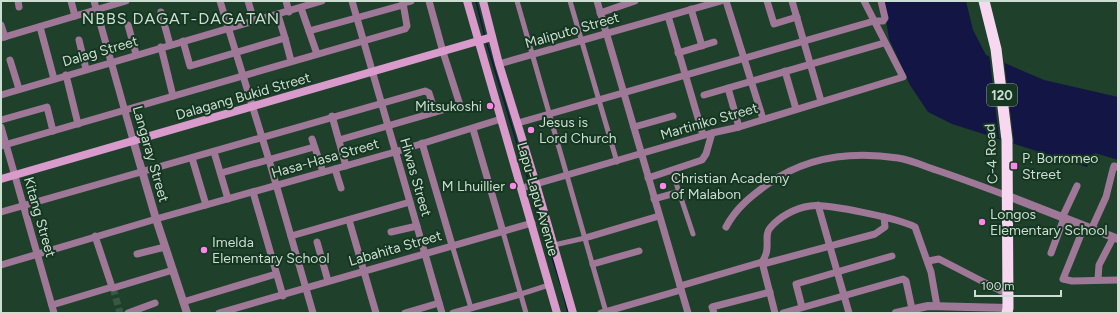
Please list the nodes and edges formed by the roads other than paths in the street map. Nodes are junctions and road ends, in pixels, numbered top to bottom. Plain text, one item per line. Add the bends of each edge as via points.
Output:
1 (71, 1) edge
2 (94, 1) edge
3 (126, 1) edge
4 (220, 1) edge
5 (248, 1) edge
6 (286, 1) edge
7 (322, 1) edge
8 (352, 1) edge
9 (429, 1) edge
10 (467, 1) edge
11 (483, 1) edge
12 (517, 1) edge
13 (570, 1) edge
14 (597, 1) edge
15 (635, 1) edge
16 (721, 1) edge
17 (726, 1) edge
18 (767, 1) edge
19 (792, 1) edge
20 (864, 1) edge
21 (881, 1) edge
22 (984, 1) edge
23 (406, 3) edge
24 (301, 8) junction
25 (96, 9) junction
26 (691, 9) junction
27 (161, 12) dead end
28 (289, 12) junction
29 (600, 13) junction
30 (278, 14) junction
31 (75, 16) junction
32 (668, 16) junction
33 (357, 17) junction
34 (797, 17) junction
35 (254, 21) junction
36 (874, 21) junction
37 (1, 25) edge
38 (128, 26) dead end
39 (40, 27) junction
40 (228, 28) junction
41 (310, 31) junction
42 (606, 33) junction
43 (492, 37) junction
44 (3, 38) edge
45 (285, 38) junction
46 (79, 40) dead end
47 (363, 40) junction
48 (581, 40) junction
49 (183, 41) junction
50 (478, 41) junction
51 (804, 41) junction
52 (714, 42) dead end
53 (884, 43) junction
54 (170, 45) junction
55 (702, 46) junction
56 (161, 47) junction
57 (442, 52) junction
58 (235, 53) junction
59 (678, 53) junction
60 (136, 54) junction
61 (317, 54) junction
62 (532, 54) junction
63 (744, 58) junction
64 (10, 60) dead end
65 (291, 61) junction
66 (110, 62) junction
67 (811, 63) junction
68 (499, 64) junction
69 (86, 69) junction
70 (785, 71) junction
71 (372, 72) junction
72 (66, 75) junction
73 (243, 75) junction
74 (684, 75) junction
75 (54, 78) junction
76 (750, 82) junction
77 (728, 88) junction
78 (19, 89) junction
79 (624, 92) junction
80 (1, 95) edge
81 (704, 95) dead end
82 (173, 96) junction
83 (599, 100) junction
84 (821, 101) junction
85 (381, 103) junction
86 (252, 107) junction
87 (124, 109) junction
88 (796, 109) junction
89 (435, 112) junction
90 (550, 114) junction
91 (332, 116) junction
92 (672, 116) dead end
93 (501, 119) junction
94 (763, 119) junction
95 (1, 120) edge
96 (518, 122) junction
97 (78, 124) junction
98 (739, 126) junction
99 (1, 127) edge
100 (388, 127) junction
101 (634, 127) junction
102 (473, 129) junction
103 (53, 131) junction
104 (712, 133) junction
105 (703, 135) junction
106 (262, 137) junction
107 (133, 140) junction
108 (339, 140) junction
109 (422, 143) junction
110 (3, 145) edge
111 (214, 152) junction
112 (395, 152) junction
113 (641, 154) junction
114 (192, 158) junction
115 (269, 160) junction
116 (617, 162) junction
117 (346, 166) junction
118 (1118, 167) edge
119 (335, 169) junction
120 (672, 170) junction
121 (142, 171) junction
122 (323, 172) junction
123 (221, 173) junction
124 (15, 176) junction
125 (567, 176) junction
126 (648, 178) junction
127 (1, 180) edge
128 (276, 185) junction
129 (529, 186) junction
130 (1077, 186) dead end
131 (341, 188) dead end
132 (253, 192) junction
133 (679, 192) junction
134 (1008, 196) junction
135 (228, 199) junction
136 (654, 199) junction
137 (410, 202) junction
138 (206, 205) junction
139 (818, 205) junction
140 (24, 206) junction
141 (1, 212) edge
142 (659, 216) junction
143 (884, 217) junction
144 (1063, 218) junction
145 (156, 219) junction
146 (349, 220) junction
147 (532, 223) junction
148 (417, 226) junction
149 (726, 227) dead end
150 (1088, 228) junction
151 (392, 232) dead end
152 (503, 232) junction
153 (693, 234) dead end
154 (95, 236) junction
155 (291, 236) junction
156 (585, 238) junction
157 (1116, 238) edge
158 (317, 242) dead end
159 (452, 245) junction
160 (554, 245) junction
161 (165, 246) junction
162 (830, 247) junction
163 (639, 251) dead end
164 (425, 253) junction
165 (1051, 253) dead end
166 (37, 254) junction
167 (137, 254) dead end
168 (892, 256) dead end
169 (928, 261) junction
170 (763, 263) junction
171 (592, 264) junction
172 (1, 265) edge
173 (173, 270) junction
174 (363, 270) junction
175 (838, 273) junction
176 (276, 274) junction
177 (1098, 279) junction
178 (1118, 280) edge
179 (328, 281) junction
180 (566, 286) junction
181 (112, 288) junction
182 (305, 288) junction
183 (550, 288) junction
184 (680, 288) junction
185 (770, 292) junction
186 (1008, 293) junction
187 (520, 294) junction
188 (844, 295) junction
189 (283, 296) junction
190 (183, 302) junction
191 (155, 303) dead end
192 (439, 303) junction
193 (52, 305) junction
194 (246, 305) junction
195 (937, 306) junction
196 (802, 307) junction
197 (471, 308) junction
198 (912, 309) junction
199 (946, 310) edge
200 (1009, 311) edge
201 (54, 313) edge
202 (128, 313) edge
203 (187, 313) edge
204 (219, 313) edge
205 (249, 313) edge
206 (313, 313) edge
207 (376, 313) edge
208 (405, 313) edge
209 (442, 313) edge
210 (453, 313) edge
211 (526, 313) edge
212 (557, 313) edge
213 (573, 313) edge
214 (605, 313) edge
215 (688, 313) edge
216 (714, 313) edge
217 (775, 313) edge
218 (783, 313) edge
219 (849, 313) edge
220 (896, 313) edge

1 - 31 street
2 - 25 street, Langaray Street
3 - 25 street
4 - 40 street
5 - 35 street
6 - 28 street
7 - 24 street, Dalag Street
8 - 33 street, Hiwas Street
9 - 57 street
10 - 50 main road, Lapu-Lapu Avenue
11 - 43 main road, Lapu-Lapu Avenue
12 - 62 street
13 - 48 street
14 - 29 street
15 - 29 street
16 - 26 street, Maliputo Street
17 - 63 street
18 - 34 street via 774,24
19 - 34 street
20 - 36 street
21 - 36 street via 884,19
22 - 134 highway, C-4 Road / 120 via 996,49 1007,140
23 - 33 street
23 - 47 street via 406,28
24 - 28 street, Dalag Street
24 - 41 street
25 - 31 street
25 - 66 street, Langaray Street
26 - 32 street, Maliputo Street
26 - 55 street
27 - 54 street
28 - 30 street, Dalag Street
29 - 42 street
30 - 35 street, Dalag Street
30 - 45 street
31 - 39 street
32 - 42 street, Maliputo Street
32 - 59 street
33 - 41 street
33 - 47 street, Hiwas Street
34 - 51 street
35 - 40 street, Dalag Street
36 - 51 street
36 - 53 street
37 - 44 street
38 - 60 street
39 - 44 street
39 - 75 street
40 - 49 street, Dalag Street
40 - 58 street
41 - 61 street
42 - 48 street, Maliputo Street
42 - 79 street
43 - 50 main road, Dalagang Bukid Street
43 - 68 main road, Lapu-Lapu Avenue
45 - 58 street
45 - 65 street
46 - 69 street
47 - 61 street
47 - 71 street, Hiwas Street
48 - 62 street, Maliputo Street
48 - 83 street
49 - 54 street, Dalag Street
49 - 58 street via 190,66
50 - 57 main road, Dalagang Bukid Street
50 - 93 main road, Lapu-Lapu Avenue
51 - 63 street
51 - 67 street
52 - 55 street
53 - 67 street
53 - 84 street, Martiniko Street via 903,77
54 - 56 street, Dalag Street
55 - 59 street
56 - 60 street, Dalag Street
56 - 82 street
57 - 71 main road, Dalagang Bukid Street
57 - 89 street via 460,104
58 - 73 street
59 - 74 street
60 - 66 street, Dalag Street
61 - 65 street
62 - 68 street, Maliputo Street
62 - 90 street
63 - 74 street
63 - 76 street
64 - 78 street
65 - 73 street
66 - 69 street, Dalag Street
66 - 87 street, Langaray Street
67 - 70 street
67 - 84 street
68 - 96 main road, Lapu-Lapu Avenue
69 - 72 street, Dalag Street
70 - 76 street
70 - 88 street
71 - 85 street, Hiwas Street
71 - 86 main road, Dalagang Bukid Street
72 - 75 street, Dalag Street
72 - 97 street
73 - 82 street
73 - 86 street
74 - 79 street
74 - 105 street
75 - 78 street, Dalag Street
76 - 77 street
76 - 94 street
77 - 81 street
77 - 98 street
78 - 80 street, Dalag Street
79 - 83 street
79 - 101 street
82 - 87 street
83 - 90 street
83 - 116 street
84 - 88 street, Martiniko Street
85 - 89 street via 425,91 429,93
85 - 91 street
85 - 100 street, Hiwas Street
86 - 106 street
86 - 107 main road, Dalagang Bukid Street
87 - 97 street
87 - 107 street, Langaray Street
88 - 94 street, Martiniko Street
89 - 100 street
90 - 96 street
90 - 125 street
91 - 106 street
91 - 108 street
92 - 101 street
93 - 102 street, Hasa-Hasa Street
93 - 129 main road, Lapu-Lapu Avenue
94 - 98 street, Martiniko Street
95 - 103 street via 47,107
96 - 129 main road, Lapu-Lapu Avenue
97 - 103 street
98 - 104 street, Martiniko Street
99 - 110 street, Kitang Street
100 - 108 street
100 - 112 street, Hiwas Street
101 - 113 street
102 - 109 street, Hasa-Hasa Street
102 - 152 street
103 - 110 street
104 - 105 street, Martiniko Street
104 - 120 street via 702,160
105 - 113 street, Martiniko Street
106 - 111 street
106 - 115 street
107 - 121 street, Langaray Street
107 - 124 main road, Dalagang Bukid Street
108 - 117 street
109 - 112 street, Hasa-Hasa Street
109 - 159 street
110 - 124 street, Kitang Street
111 - 114 street
111 - 123 street
112 - 117 street, Hasa-Hasa Street
112 - 137 street, Hiwas Street
113 - 116 street, Martiniko Street
113 - 126 street
114 - 121 street
114 - 138 street
115 - 122 street via 313,143
115 - 123 street
115 - 128 street
116 - 125 street, Martiniko Street
117 - 119 street, Hasa-Hasa Street
118 - 150 street via 1114,166 1106,197
119 - 122 street, Hasa-Hasa Street
119 - 131 street
120 - 126 street
120 - 133 street
121 - 140 street
121 - 145 street, Langaray Street
122 - 128 street, Hasa-Hasa Street
123 - 135 street
124 - 127 main road, Dalagang Bukid Street
124 - 140 street, Kitang Street
125 - 129 street, Martiniko Street
125 - 156 street
126 - 136 street
128 - 132 street, Hasa-Hasa Street
128 - 155 street
129 - 147 main road, Lapu-Lapu Avenue
129 - 160 main road, Lapu-Lapu Avenue
130 - 144 street
132 - 135 street, Hasa-Hasa Street
132 - 176 street
133 - 136 street
133 - 153 street
134 - 144 street
134 - 149 street via 900,158 823,158 796,166 775,179 750,197 733,214
134 - 186 highway, C-4 Road / 120
135 - 138 street, Hasa-Hasa Street
136 - 142 street
137 - 146 street
137 - 148 street, Hiwas Street
138 - 145 street, Hasa-Hasa Street
139 - 143 street
139 - 162 street
139 - 170 street via 802,207 786,214 770,228 767,232 767,255
140 - 141 street
140 - 166 street, Kitang Street
142 - 156 street
142 - 184 street
143 - 162 street via 885,227 875,234
143 - 169 street via 915,227
144 - 150 street
144 - 165 street
145 - 154 street, Hasa-Hasa Street
145 - 161 street, Langaray Street
146 - 155 street
146 - 174 street
147 - 152 street, Labahita Street
147 - 183 main road, Lapu-Lapu Avenue
148 - 151 street
148 - 164 street, Hiwas Street
150 - 157 street
150 - 177 street via 1063,280
152 - 159 street, Labahita Street
152 - 187 street
154 - 166 street, Hasa-Hasa Street
154 - 181 street
155 - 182 street
156 - 160 street
156 - 171 street
157 - 177 street via 1099,265
158 - 179 street
159 - 164 street, Labahita Street
159 - 197 street
160 - 180 main road, Lapu-Lapu Avenue
161 - 167 street
161 - 173 street, Langaray Street
162 - 170 street
162 - 175 street
163 - 171 street
164 - 174 street, Labahita Street
164 - 192 street, Hiwas Street
166 - 172 street, Hasa-Hasa Street
166 - 193 street, Kitang Street
168 - 175 street
169 - 186 street via 939,259
169 - 195 street
170 - 184 street
170 - 185 street
171 - 214 street
173 - 181 street
173 - 190 street, Langaray Street
174 - 179 street, Labahita Street
174 - 207 street
175 - 188 street
175 - 196 street via 796,284
176 - 189 street
176 - 190 street
177 - 178 street
179 - 182 street, Labahita Street
180 - 183 main road
180 - 213 main road, Lapu-Lapu Avenue
181 - 193 street
182 - 189 street, Labahita Street
182 - 206 street
183 - 187 street
183 - 212 main road, Lapu-Lapu Avenue
184 - 214 street
184 - 215 street
185 - 216 street via 712,307
185 - 217 street
186 - 200 highway, C-4 Road / 120
187 - 197 street
187 - 211 street
188 - 196 street
188 - 198 street via 903,279 906,281
188 - 219 street
189 - 194 street, Labahita Street
190 - 203 street, Langaray Street
191 - 202 street
192 - 208 street
192 - 209 street, Hiwas Street
193 - 201 street, Kitang Street
194 - 204 street, Labahita Street
194 - 205 street
195 - 198 street
195 - 199 street
196 - 218 street
197 - 210 street
198 - 220 street
199 - 200 street

